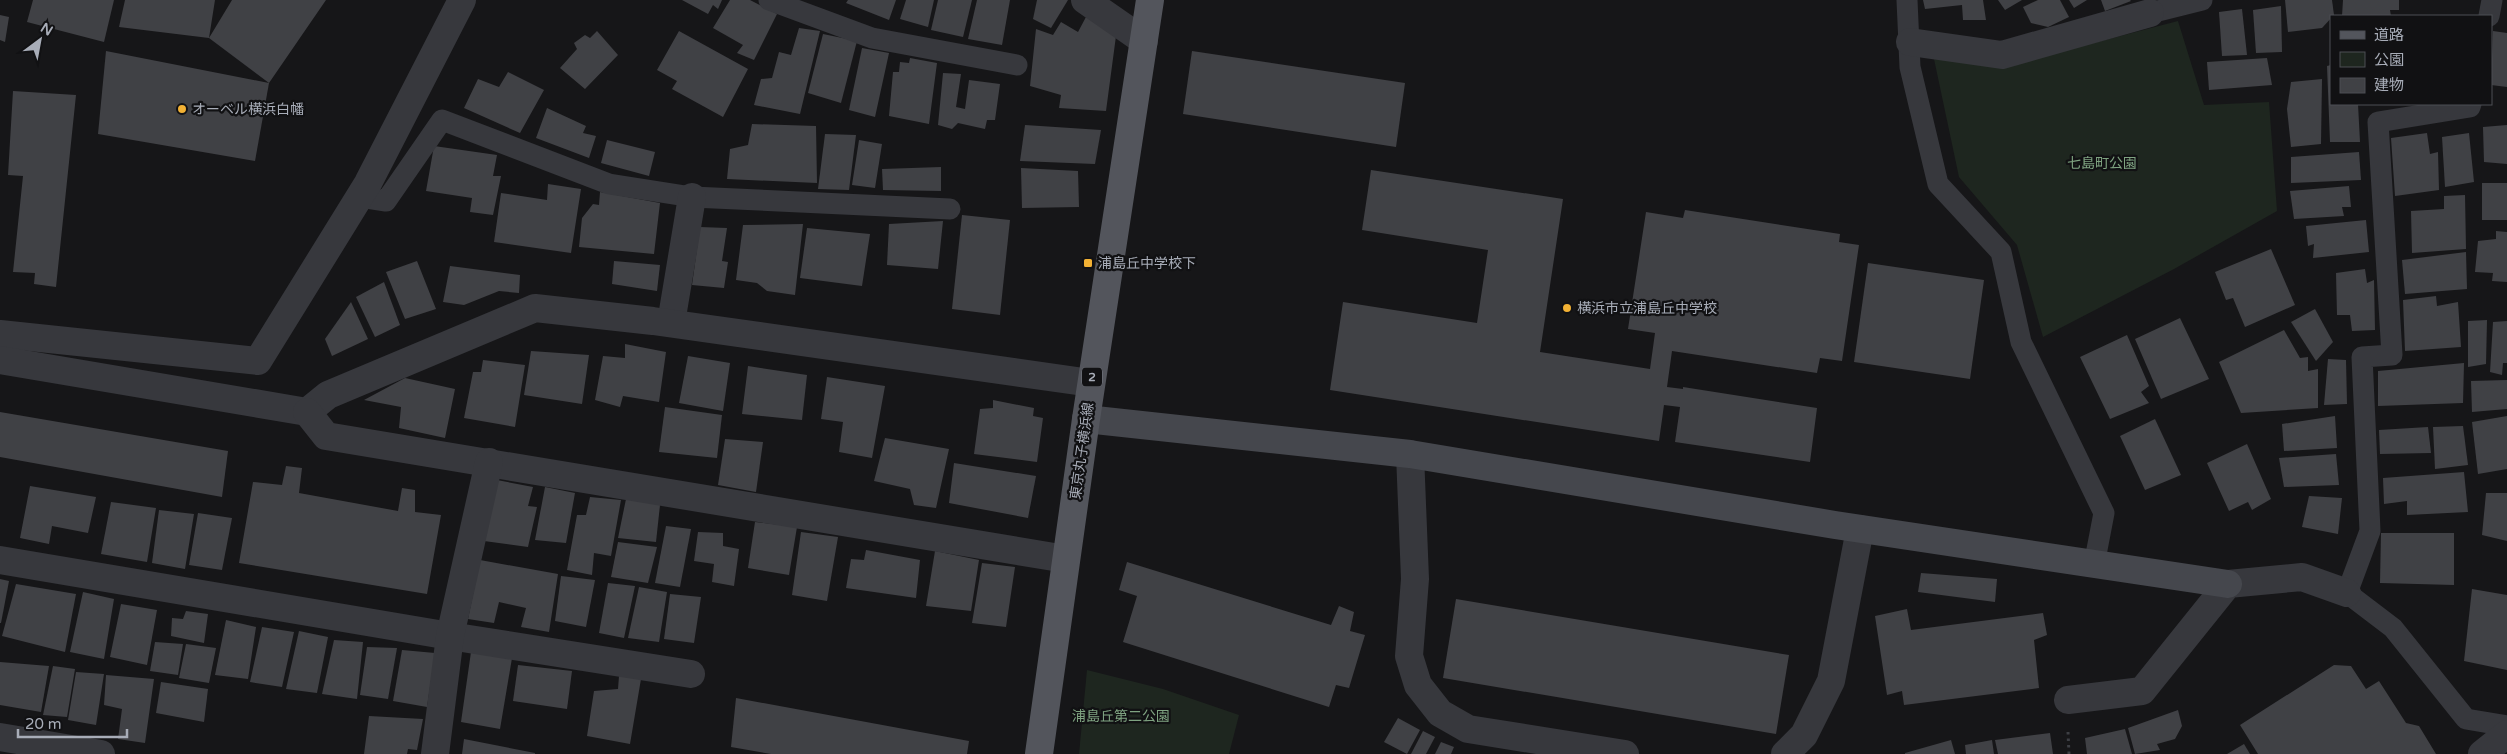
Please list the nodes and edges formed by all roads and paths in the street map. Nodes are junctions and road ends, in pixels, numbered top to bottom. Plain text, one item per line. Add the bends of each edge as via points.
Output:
1 (462, 0) edge
2 (770, 0) edge
3 (1085, 0) edge
4 (1150, 0) edge
5 (1907, 0) edge
6 (2202, 0) edge
7 (2492, 0) edge
8 (2500, 0) edge
9 (2507, 3) edge
10 (2150, 13) joint
11 (2489, 15) edge
12 (1144, 42) junction
13 (1910, 42) junction
14 (1018, 65) dead end
15 (2471, 105) edge
16 (360, 197) junction
17 (692, 197) junction
18 (950, 209) dead end
19 (671, 323) junction
20 (0, 334) edge
21 (0, 360) edge
22 (1091, 383) junction
23 (307, 412) junction
24 (1086, 419) junction
25 (1410, 454) junction
26 (489, 462) junction
27 (1860, 528) junction
28 (1066, 559) junction
29 (0, 560) edge
30 (2094, 565) junction
31 (2228, 584) junction
32 (2346, 592) junction
33 (450, 636) junction
34 (691, 674) dead end
35 (2068, 700) dead end
36 (2507, 726) edge
37 (2507, 734) edge
38 (0, 737) edge
39 (101, 754) edge
40 (435, 754) edge
41 (1039, 754) edge
42 (1624, 754) edge
43 (1785, 754) edge
44 (2482, 754) edge

1 - 16 street
2 - 14 lane via 872,38
3 - 12 street
4 - 12 main road, 東京丸子横浜線 / 2
5 - 13 lane
6 - 10 lane
7 - 11 lane
8 - 9 lane
10 - 13 street via 2002,55
12 - 22 main road, 東京丸子横浜線 / 2
13 - 30 lane via 1910,67 1938,184 2001,252 2021,342 2104,513
15 - 32 lane via 2378,122 2392,355 2362,357 2370,531
16 - 17 lane via 386,201 442,120 609,184
16 - 20 street via 258,361
17 - 18 lane
17 - 19 street
19 - 22 street
19 - 23 street via 535,308 328,395
21 - 23 street
22 - 24 main road, 東京丸子横浜線 / 2
23 - 26 street via 326,436
24 - 25 street
24 - 28 main road, 東京丸子横浜線 / 2
25 - 27 street
25 - 42 street via 1415,579 1409,656 1418,686 1440,713 1468,729
26 - 28 street
26 - 33 street
27 - 30 street
27 - 43 street via 1831,681 1804,735
28 - 41 main road, 東京丸子横浜線 / 2
29 - 33 street
30 - 31 street
31 - 32 street via 2302,577
31 - 35 street via 2142,691
32 - 36 lane via 2393,628 2466,719
33 - 34 street
33 - 40 street
37 - 44 street
38 - 39 street

